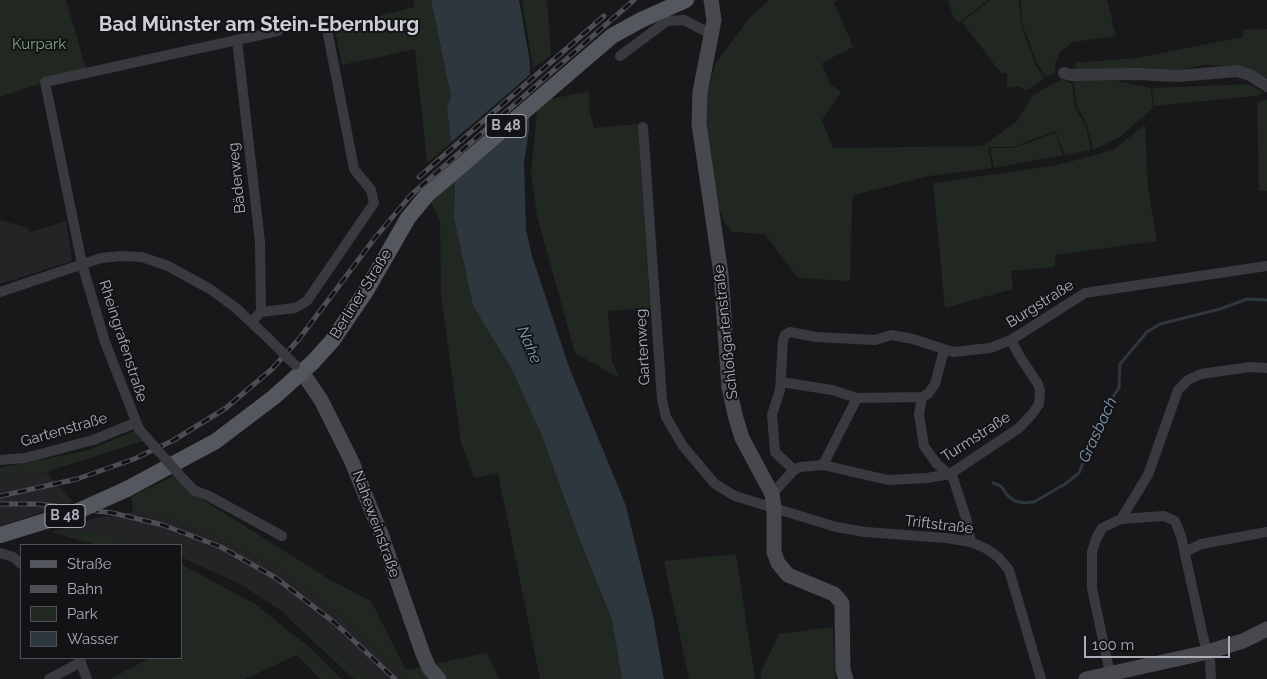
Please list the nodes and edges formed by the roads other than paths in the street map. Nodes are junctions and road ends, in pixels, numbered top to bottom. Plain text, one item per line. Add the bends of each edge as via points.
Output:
1 (686, 0) edge
2 (711, 0) edge
3 (321, 21) dead end
4 (278, 31) dead end
5 (711, 34) junction
6 (237, 40) junction
7 (620, 56) dead end
8 (1064, 73) dead end
9 (1267, 86) edge
10 (643, 127) dead end
11 (82, 264) junction
12 (1267, 266) edge
13 (0, 292) edge
14 (260, 312) junction
15 (252, 322) junction
16 (1012, 340) junction
17 (944, 350) junction
18 (1267, 368) edge
19 (298, 369) junction
20 (781, 382) junction
21 (922, 397) junction
22 (857, 398) junction
23 (137, 426) junction
24 (0, 460) edge
25 (822, 465) junction
26 (794, 470) junction
27 (950, 474) junction
28 (773, 501) junction
29 (1121, 519) junction
30 (1267, 532) edge
31 (0, 535) edge
32 (282, 536) dead end
33 (971, 542) junction
34 (1185, 552) junction
35 (0, 553) edge
36 (20, 563) edge
37 (1267, 629) edge
38 (1208, 652) junction
39 (80, 660) edge
40 (1110, 674) junction
41 (49, 679) edge
42 (87, 679) edge
43 (439, 679) edge
44 (846, 679) edge
45 (1041, 679) edge
46 (1086, 679) edge
47 (1211, 679) edge

1 - 19 main road, Berliner Straße / B 48 via 625,28 574,67 437,186 408,218 344,325
2 - 5 main road, Schloßgartenstraße via 714,9
3 - 14 street via 327,29 354,169 371,190 374,203 307,301 295,308
4 - 6 street
5 - 7 street via 684,20 667,21
5 - 28 main road, Schloßgartenstraße via 700,92 699,124 721,274 729,387 742,438
6 - 11 street, Rheingrafenstraße via 45,82
6 - 14 street, Bäderweg via 260,242
8 - 9 street via 1178,76 1237,71
10 - 28 street, Gartenweg via 660,384 666,417 683,446 715,484 735,496
11 - 13 street
11 - 15 street via 121,256 155,261 210,289
11 - 23 street, Rheingrafenstraße via 105,342
12 - 16 street, Burgstraße via 1085,293
14 - 15 street
15 - 19 street, bridge
16 - 17 street, Burgstraße via 964,352
16 - 27 street, Turmstraße via 1038,384 1039,404 1019,428
17 - 20 street, Burgstraße via 891,335 875,340 816,337 790,332 783,340
17 - 21 street via 935,384
18 - 29 street via 1250,367 1201,374 1178,390 1148,475
19 - 31 main road, B 48, bridge via 241,424 216,441 127,489 78,511
19 - 43 main road, Naheweinstraße via 321,400 352,462 423,654
20 - 22 street via 832,390
20 - 26 street via 772,411 774,449
21 - 22 street
21 - 27 street via 919,414 924,446 937,464
22 - 25 street
23 - 24 street, Gartenstraße via 26,458
23 - 32 street, Rheingrafenstraße, bridge via 194,491
25 - 26 street, Turmstraße
25 - 27 street, Turmstraße via 888,480
26 - 28 street
27 - 33 street
28 - 33 street, Triftstraße via 827,525 855,531
28 - 44 main road, Schloßgartenstraße via 774,552 781,568 793,577 834,594 842,603 843,670
29 - 34 street via 1164,516 1175,522
29 - 40 street via 1102,528 1092,552 1092,588
30 - 34 street via 1201,544
33 - 45 street, Triftstraße via 998,557 1009,570
34 - 38 street
35 - 36 street
37 - 38 main road
38 - 40 main road
38 - 47 street
39 - 41 street
39 - 42 street
40 - 46 main road

